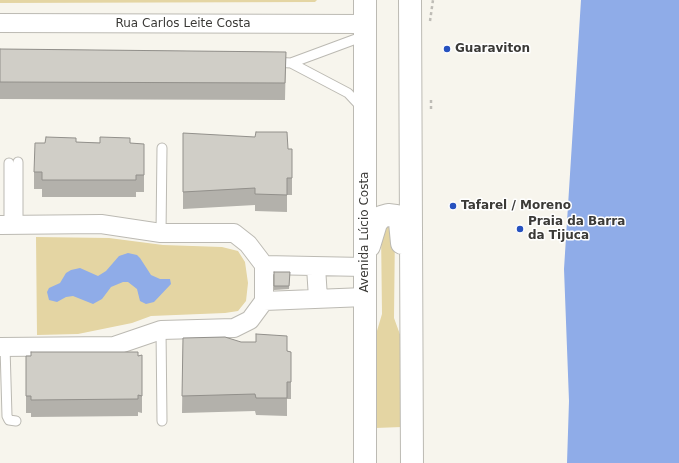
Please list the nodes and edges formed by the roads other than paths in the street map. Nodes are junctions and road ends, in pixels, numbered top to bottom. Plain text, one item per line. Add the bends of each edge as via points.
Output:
1 (365, 0) edge
2 (410, 0) edge
3 (0, 23) edge
4 (365, 30) junction
5 (261, 62) edge
6 (292, 63) junction
7 (365, 113) junction
8 (162, 148) dead end
9 (13, 163) dead end
10 (9, 225) edge
11 (161, 233) junction
12 (364, 263) junction
13 (264, 265) junction
14 (316, 266) junction
15 (318, 298) junction
16 (365, 298) junction
17 (264, 301) junction
18 (411, 314) junction
19 (161, 330) junction
20 (3, 347) edge
21 (16, 420) dead end
22 (162, 421) dead end
23 (365, 463) edge
24 (412, 463) edge

1 - 4 main road, Avenida Lúcio Costa
2 - 18 main road
3 - 4 street, Rua Carlos Leite Costa
4 - 6 lane
4 - 7 main road, Avenida Lúcio Costa
5 - 6 lane
6 - 7 lane via 348,93
7 - 12 main road, Avenida Lúcio Costa
8 - 11 lane
9 - 10 lane
10 - 11 street via 101,224
11 - 13 street via 234,233 248,244
12 - 14 street
12 - 16 main road, Avenida Lúcio Costa
12 - 18 main road via 376,223 381,217 396,216 400,222
13 - 14 street
13 - 17 street
14 - 15 street
15 - 16 street
15 - 17 street
16 - 23 main road, Avenida Lúcio Costa
17 - 19 street via 250,320 234,328
18 - 24 main road
19 - 20 street via 114,346
19 - 22 lane
20 - 21 lane via 7,416 9,420

